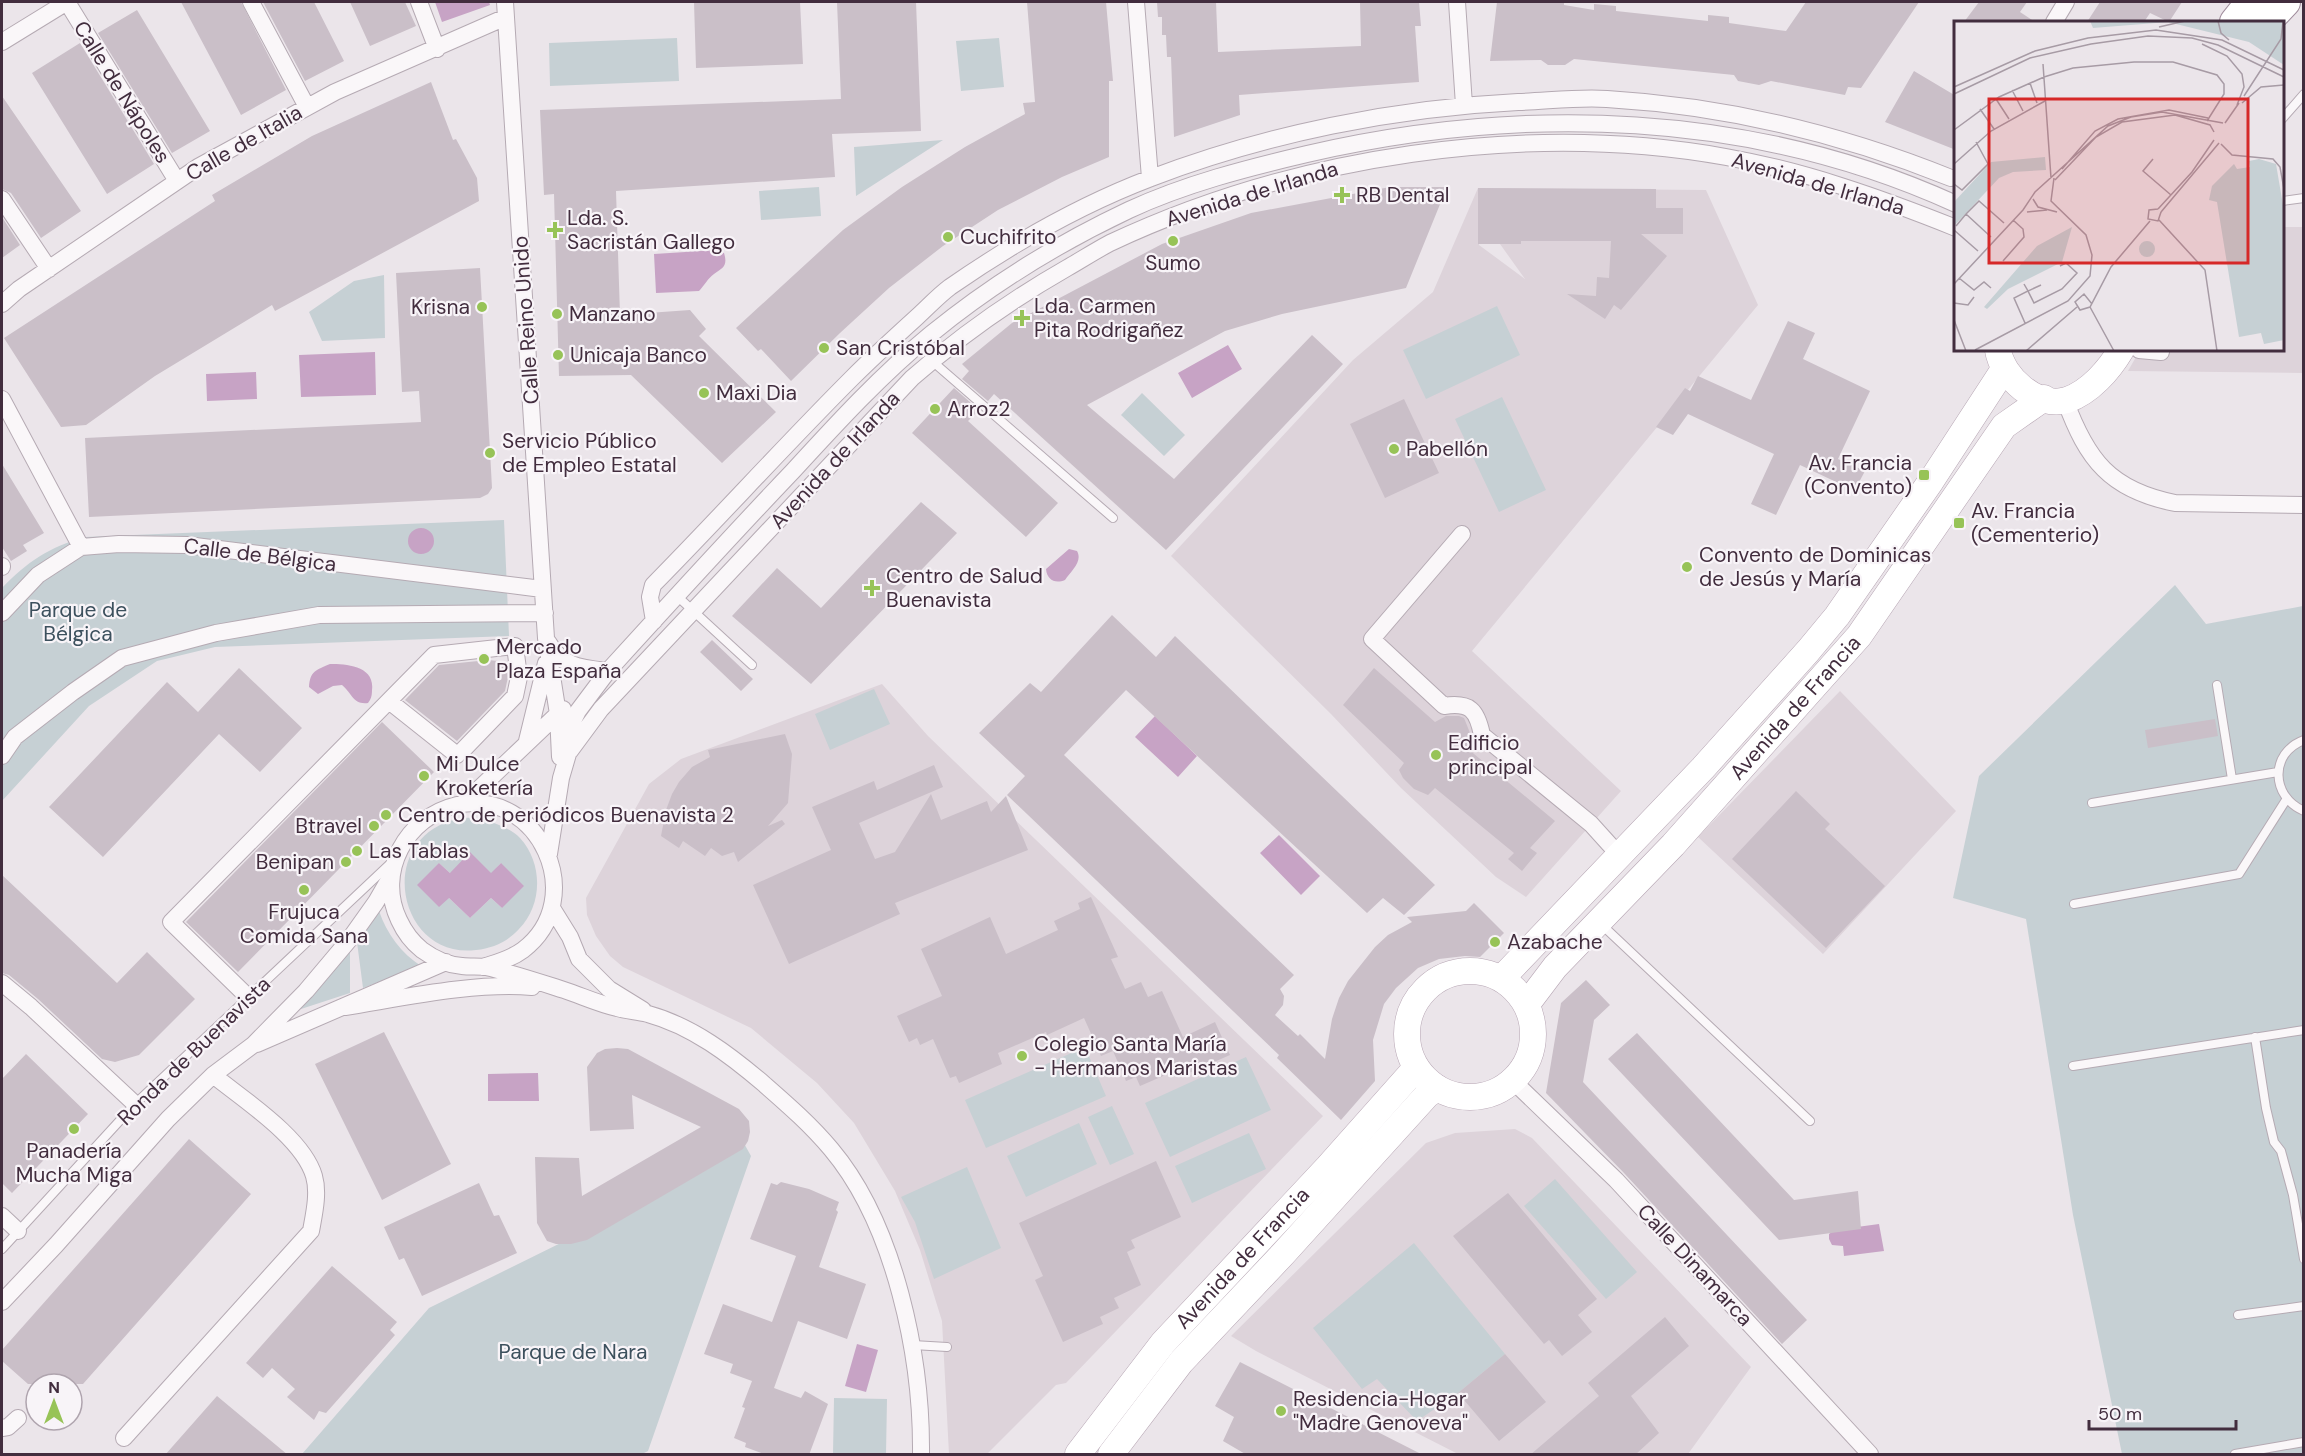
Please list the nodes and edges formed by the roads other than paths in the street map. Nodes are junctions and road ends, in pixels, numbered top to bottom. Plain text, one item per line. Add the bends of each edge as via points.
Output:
1 (67, 2) edge
2 (251, 2) edge
3 (419, 2) edge
4 (1136, 2) edge
5 (1457, 2) edge
6 (2066, 2) edge
7 (2237, 2) edge
8 (2251, 2) edge
9 (2266, 2) edge
10 (2285, 2) edge
11 (506, 9) edge
12 (2055, 21) edge
13 (2228, 21) edge
14 (2236, 21) edge
15 (2256, 21) edge
16 (2266, 21) edge
17 (2, 42) edge
18 (436, 49) junction
19 (2304, 94) edge
20 (1464, 105) junction
21 (307, 108) junction
22 (2284, 118) edge
23 (1869, 148) junction
24 (1953, 176) edge
25 (1150, 178) junction
26 (1899, 180) junction
27 (177, 181) junction
28 (2285, 198) edge
29 (2304, 198) edge
30 (2, 199) edge
31 (1948, 200) edge
32 (1954, 227) edge
33 (49, 269) junction
34 (2, 304) edge
35 (2120, 351) edge
36 (2142, 351) edge
37 (2161, 352) dead end
38 (2001, 359) edge
39 (932, 361) junction
40 (2, 399) edge
41 (2054, 399) junction
42 (807, 423) junction
43 (822, 439) junction
44 (2304, 504) edge
45 (1113, 519) dead end
46 (1462, 534) dead end
47 (81, 547) junction
48 (543, 589) junction
49 (677, 596) junction
50 (693, 612) junction
51 (2, 613) edge
52 (544, 614) junction
53 (654, 621) junction
54 (546, 638) junction
55 (548, 656) junction
56 (752, 665) dead end
57 (608, 671) junction
58 (2217, 685) dead end
59 (389, 701) junction
60 (558, 714) junction
61 (2304, 740) edge
62 (527, 741) junction
63 (568, 754) junction
64 (2, 756) edge
65 (2278, 772) junction
66 (561, 778) junction
67 (2232, 779) junction
68 (2286, 800) junction
69 (2092, 803) dead end
70 (462, 805) junction
71 (2304, 811) edge
72 (549, 854) junction
73 (1619, 855) junction
74 (393, 868) junction
75 (2074, 904) dead end
76 (552, 908) junction
77 (1598, 921) junction
78 (446, 962) junction
79 (483, 967) junction
80 (1502, 978) junction
81 (2, 983) edge
82 (563, 989) junction
83 (249, 998) junction
84 (1527, 1004) junction
85 (345, 1006) junction
86 (648, 1014) junction
87 (2304, 1030) edge
88 (2255, 1037) junction
89 (253, 1045) junction
90 (2073, 1066) dead end
91 (1416, 1068) junction
92 (213, 1075) junction
93 (1513, 1081) junction
94 (1437, 1088) junction
95 (135, 1104) junction
96 (1810, 1121) dead end
97 (2, 1216) edge
98 (18, 1231) junction
99 (2, 1249) edge
100 (2304, 1259) edge
101 (2, 1302) edge
102 (2304, 1306) edge
103 (2238, 1315) dead end
104 (913, 1345) junction
105 (947, 1347) dead end
106 (18, 1418) dead end
107 (2, 1428) edge
108 (124, 1438) dead end
109 (2304, 1442) edge
110 (2255, 1453) edge
111 (921, 1455) edge
112 (1078, 1455) edge
113 (1111, 1455) edge
114 (1870, 1455) edge
115 (2235, 1455) edge

1 - 17 street
1 - 27 street, Calle de Nápoles
2 - 21 street
3 - 18 street
4 - 25 street
5 - 20 street
6 - 12 street
7 - 13 highway
8 - 14 highway
9 - 15 highway
10 - 16 highway
11 - 18 street, Calle de Italia
11 - 48 street, Calle Reino Unido
18 - 21 street, Calle de Italia
19 - 22 lane
20 - 23 street, Avenida de Irlanda via 1603,98 1679,105 1783,124
20 - 25 street, Avenida de Irlanda via 1288,135
21 - 27 street, Calle de Italia
23 - 24 street, Avenida de Irlanda
23 - 26 street, Avenida de Irlanda
24 - 31 street, Avenida de Irlanda
25 - 42 street, Avenida de Irlanda via 1062,219 947,290
26 - 31 street, Avenida de Irlanda
26 - 43 street, Avenida de Irlanda via 1794,148 1677,128 1610,122 1467,126 1356,143 1266,163 1150,201 1058,246 931,334
27 - 33 street, Calle de Italia
28 - 29 lane
30 - 33 street
32 - 39 street, Avenida de Irlanda via 1867,193 1728,157 1590,143 1456,148 1350,164 1189,210 1108,244 1018,296
33 - 34 street, Calle de Italia
35 - 41 main road, Avenida de Francia via 2083,392
36 - 37 street
38 - 41 main road via 2021,387
38 - 73 main road, Avenida de Francia via 1931,481 1837,616 1724,745
39 - 45 lane
39 - 50 street, Avenida de Irlanda via 847,445
40 - 47 street
41 - 44 street via 2099,465 2131,490 2175,503
41 - 77 main road, Avenida de Francia via 2004,426 1859,636 1673,845
42 - 43 street, Avenida de Irlanda
42 - 53 street, Avenida de Irlanda via 653,585 650,597
43 - 49 street, Avenida de Irlanda
46 - 73 street via 1372,639 1444,706 1465,705 1473,710 1482,735 1591,824
47 - 48 street, Calle de Bélgica via 186,545
47 - 51 street, Calle de Bélgica via 38,575
48 - 52 street, Calle Reino Unido
49 - 50 lane
49 - 53 street, Avenida de Irlanda
50 - 56 lane
50 - 63 street, Avenida de Irlanda via 601,709
52 - 54 street, Calle Reino Unido
52 - 64 street via 319,615 206,635 122,658 15,737
53 - 57 street, Avenida de Irlanda
54 - 55 street, Calle Reino Unido
54 - 57 street via 564,662
55 - 60 street, Calle Reino Unido
55 - 62 street, Calle Reino Unido
57 - 60 street, Avenida de Irlanda
57 - 63 street, Avenida de Irlanda via 572,723
58 - 67 lane
59 - 59 street via 460,753 514,708 519,676 515,646 434,655
59 - 83 street via 171,922
60 - 62 street, Avenida de Irlanda
60 - 66 street, Calle Reino Unido
61 - 65 lane via 2287,750
62 - 70 street, Avenida de Irlanda
63 - 66 street, Avenida de Irlanda
65 - 67 lane
65 - 68 lane
66 - 72 street, Avenida de Irlanda
67 - 69 lane
68 - 71 lane
68 - 75 lane via 2239,874
70 - 72 street, Ronda de Buenavista via 480,804 504,810 529,825
70 - 74 street, Ronda de Buenavista via 433,813 415,827 404,840
72 - 76 street, Ronda de Buenavista via 554,870
73 - 80 main road, Avenida de Francia
74 - 78 street, Ronda de Buenavista via 394,910 404,930 422,949
74 - 83 lane, Ronda de Buenavista
74 - 89 street, Ronda de Buenavista via 376,902 349,940
76 - 79 street, Ronda de Buenavista via 544,926 524,949 509,959
76 - 86 street, Ronda de Buenavista via 579,959 609,989
77 - 84 main road, Avenida de Francia
77 - 96 lane
78 - 79 street, Ronda de Buenavista
78 - 85 street, Ronda de Buenavista
79 - 82 street, Ronda de Buenavista
80 - 84 main road
80 - 91 main road via 1482,970 1461,970 1441,976 1424,989 1412,1007 1406,1027 1408,1048
81 - 95 street
82 - 85 street, Ronda de Buenavista via 489,987
82 - 86 street, Ronda de Buenavista via 616,1008
83 - 95 lane, Ronda de Buenavista
84 - 93 main road via 1533,1020 1531,1053
85 - 89 street, Ronda de Buenavista
86 - 104 street, Ronda de Buenavista via 698,1035 744,1068 791,1106 832,1151 880,1233
87 - 88 lane
88 - 90 lane
88 - 100 lane via 2266,1108 2293,1195
89 - 92 street, Ronda de Buenavista
91 - 94 main road
91 - 112 main road, Avenida de Francia via 1165,1341
92 - 101 street, Ronda de Buenavista via 168,1119
92 - 108 street via 304,1154 315,1177 316,1206 311,1231
93 - 94 main road via 1484,1096 1452,1095
93 - 114 street, Calle Dinamarca via 1616,1180
94 - 113 main road, Avenida de Francia via 1181,1362
95 - 98 lane, Ronda de Buenavista
97 - 98 street
98 - 99 lane, Ronda de Buenavista
102 - 103 lane
104 - 105 lane
104 - 111 street, Ronda de Buenavista
106 - 107 street
109 - 110 lane
110 - 115 lane

